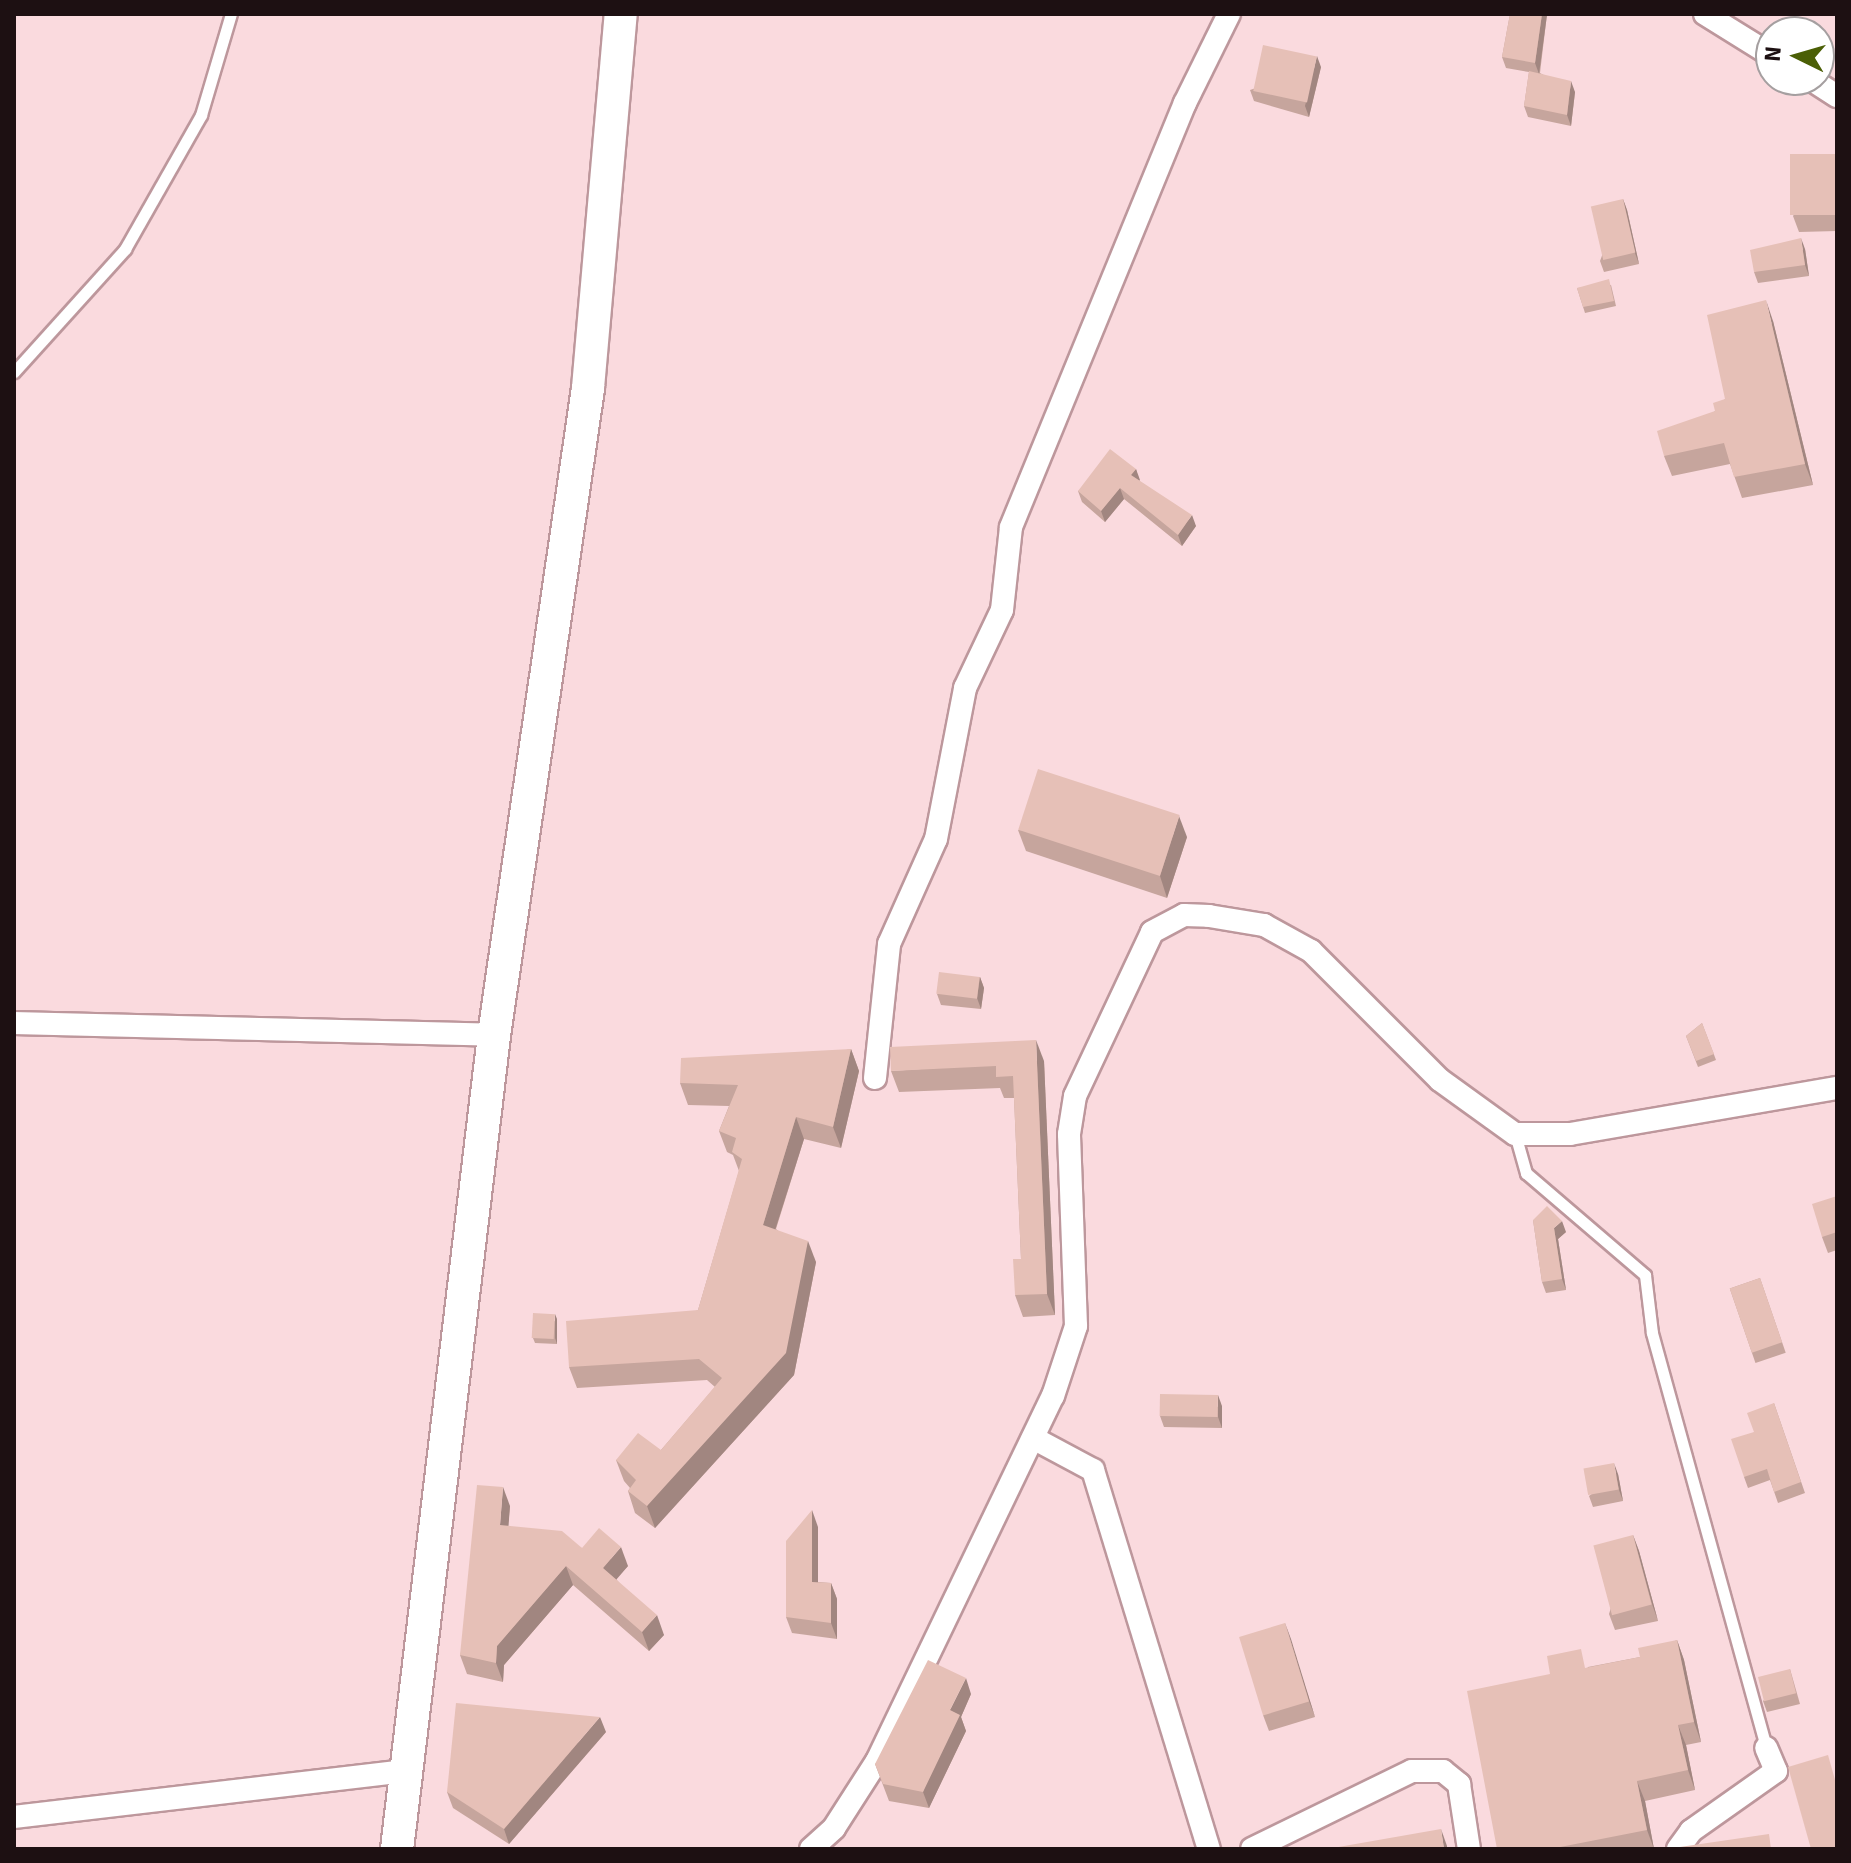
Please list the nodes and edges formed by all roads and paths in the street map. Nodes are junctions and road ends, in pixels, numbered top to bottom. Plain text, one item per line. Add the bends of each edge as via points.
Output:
1 (231, 14) edge
2 (621, 14) edge
3 (1229, 14) edge
4 (1705, 14) edge
5 (1755, 45) edge
6 (14, 372) edge
7 (14, 1023) edge
8 (494, 1035) junction
9 (875, 1078) dead end
10 (1837, 1088) edge
11 (1515, 1134) junction
12 (1033, 1438) junction
13 (1766, 1748) joint
14 (407, 1771) junction
15 (14, 1817) edge
16 (397, 1849) edge
17 (811, 1849) edge
18 (1209, 1849) edge
19 (1252, 1849) edge
20 (1469, 1849) edge
21 (1678, 1849) edge

1 - 6 lane via 201,115 125,249
2 - 8 main road via 588,388
3 - 9 street via 1185,103 1011,527 1002,610 965,688 936,839 889,944
4 - 5 street
7 - 8 street
8 - 14 main road
10 - 11 street via 1570,1134
11 - 12 street via 1440,1080 1299,944 1264,925 1209,916 1184,915 1152,932 1075,1096 1069,1134 1076,1326
11 - 13 lane via 1526,1173 1645,1275 1652,1333
12 - 17 street via 877,1761 834,1828
12 - 18 street via 1093,1470
13 - 21 street via 1776,1771 1691,1831
14 - 15 street
14 - 16 main road
19 - 20 street via 1412,1771 1443,1771 1459,1784

